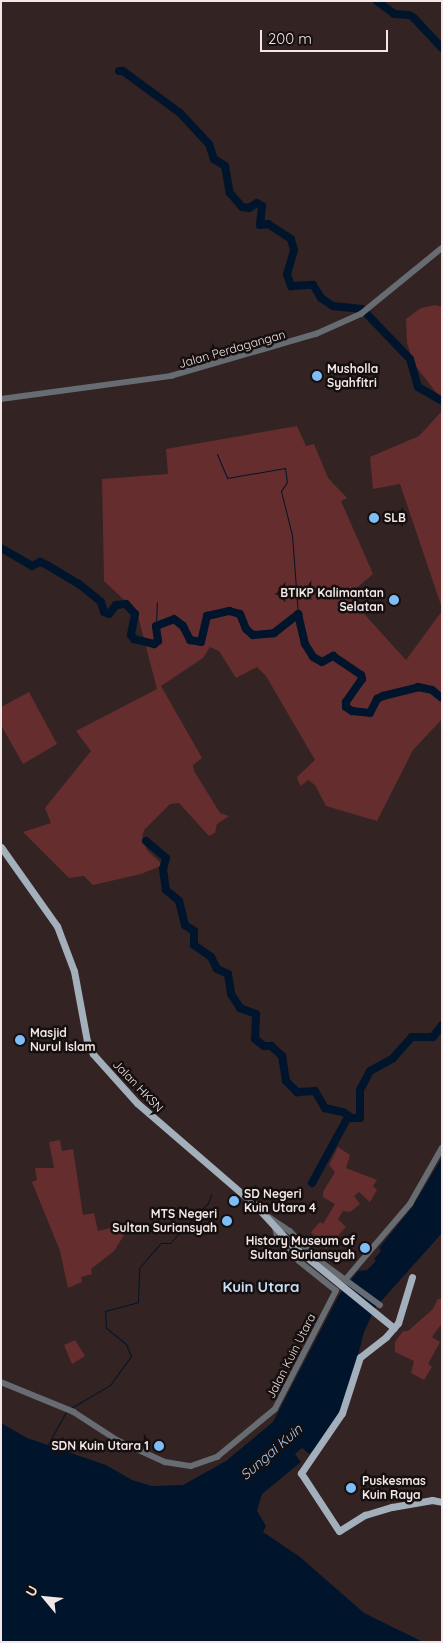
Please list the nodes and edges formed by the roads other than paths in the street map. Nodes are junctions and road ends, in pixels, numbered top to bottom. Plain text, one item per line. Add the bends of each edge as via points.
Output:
1 (442, 248) edge
2 (1, 398) edge
3 (1, 847) edge
4 (442, 1148) edge
5 (269, 1217) junction
6 (275, 1226) junction
7 (412, 1277) dead end
8 (347, 1280) junction
9 (379, 1306) dead end
10 (394, 1328) junction
11 (1, 1382) edge
12 (442, 1502) edge

1 - 2 street, Jalan Perdagangan via 361,314 297,340 171,376
3 - 5 main road, Jalan HKSN via 57,926 74,971 87,1041 93,1054 137,1103
4 - 8 street via 410,1204
5 - 6 main road
5 - 8 street, Jalan HKSN
6 - 10 main road, bridge via 293,1246
6 - 11 street, Jalan Kuin Utara via 278,1240 287,1252 336,1291 274,1409 233,1446 211,1460 188,1466 165,1462 117,1440 74,1412
7 - 10 main road via 402,1314
8 - 9 street, Jalan HKSN
10 - 12 main road via 360,1357 342,1412 324,1442 305,1464 301,1475 339,1531 365,1515 384,1509 432,1500

